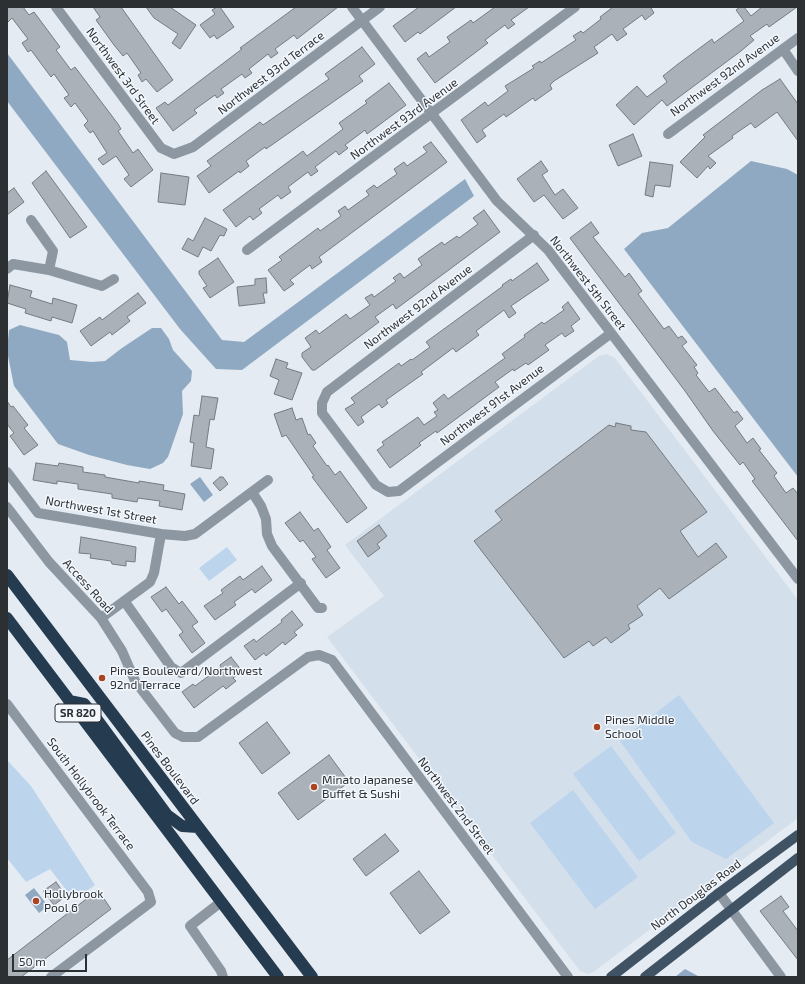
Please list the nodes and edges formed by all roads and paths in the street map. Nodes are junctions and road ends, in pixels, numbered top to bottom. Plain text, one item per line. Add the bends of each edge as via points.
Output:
1 (56, 7) edge
2 (352, 7) edge
3 (380, 7) edge
4 (575, 7) edge
5 (362, 21) junction
6 (798, 38) edge
7 (783, 49) junction
8 (798, 71) edge
9 (433, 114) junction
10 (668, 134) dead end
11 (174, 154) joint
12 (31, 220) dead end
13 (534, 235) junction
14 (247, 250) dead end
15 (7, 269) edge
16 (49, 270) junction
17 (114, 279) dead end
18 (610, 334) junction
19 (7, 472) edge
20 (268, 480) dead end
21 (252, 492) junction
22 (388, 492) joint
23 (7, 507) edge
24 (162, 534) junction
25 (7, 576) edge
26 (798, 579) edge
27 (301, 584) junction
28 (125, 602) junction
29 (322, 608) dead end
30 (7, 618) edge
31 (101, 618) junction
32 (319, 655) joint
33 (69, 701) junction
34 (7, 704) edge
35 (198, 827) junction
36 (798, 836) edge
37 (798, 858) edge
38 (719, 893) junction
39 (221, 902) junction
40 (730, 909) junction
41 (51, 977) edge
42 (223, 977) edge
43 (278, 977) edge
44 (312, 977) edge
45 (568, 977) edge
46 (611, 977) edge
47 (645, 977) edge
48 (781, 977) edge

1 - 11 street, Northwest 3rd Street via 161,148
2 - 5 street, Northwest 5th Street
3 - 5 street, Northwest 93rd Terrace
4 - 9 street, Northwest 93rd Avenue
5 - 9 street, Northwest 5th Street
5 - 11 street, Northwest 93rd Terrace via 193,147
6 - 7 street, Northwest 92nd Avenue
7 - 8 street
7 - 10 street, Northwest 92nd Avenue
9 - 13 street, Northwest 5th Street via 497,201
9 - 14 street, Northwest 93rd Avenue
12 - 16 street via 53,251
13 - 18 street, Northwest 5th Street
13 - 22 street, Northwest 92nd Avenue via 327,392 322,403 322,413 376,485
15 - 16 street via 13,264
16 - 17 street via 102,286
18 - 22 street, Northwest 91st Avenue via 399,491
18 - 26 street, Northwest 5th Street
19 - 24 street, Northwest 1st Street via 38,513
20 - 21 street
21 - 24 street via 195,534
21 - 27 street via 266,519 267,534 272,546
23 - 31 street, Access Road via 49,562
24 - 28 street via 150,582
25 - 35 highway, Pines Boulevard / SR 820
27 - 28 street via 181,673 171,667
27 - 29 street via 318,608
28 - 31 street
30 - 33 highway, SR 820
31 - 32 street, Access Road via 122,651 139,686 175,733 188,738 198,737 308,657
32 - 45 street, Northwest 2nd Street via 332,660
33 - 35 highway via 84,704 167,815 182,826
33 - 39 highway, SR 820
34 - 41 street, South Hollybrook Terrace via 148,892 151,902
35 - 44 highway, Pines Boulevard / SR 820
36 - 38 main road, North Douglas Road
37 - 40 main road
38 - 40 street
38 - 46 main road, North Douglas Road
39 - 42 street via 190,926
39 - 43 highway, SR 820
40 - 47 main road
40 - 48 street

